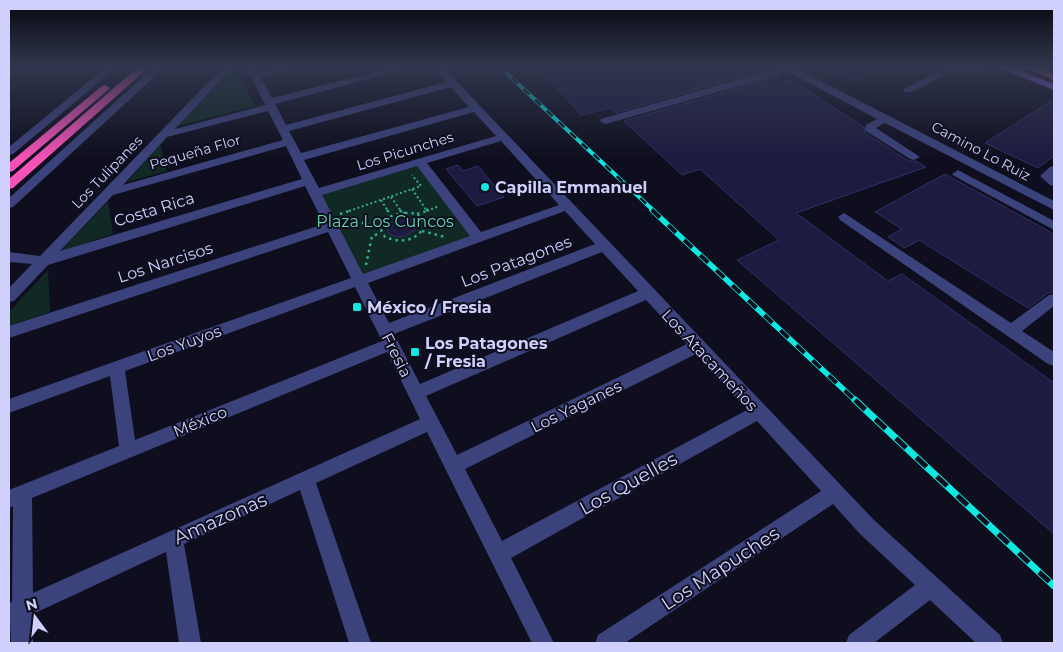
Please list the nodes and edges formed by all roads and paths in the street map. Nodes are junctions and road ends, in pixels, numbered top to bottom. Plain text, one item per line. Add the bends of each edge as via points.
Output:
1 (75, 97) edge
2 (93, 97) edge
3 (109, 97) edge
4 (126, 97) edge
5 (199, 97) edge
6 (266, 97) edge
7 (298, 97) edge
8 (407, 97) edge
9 (466, 97) edge
10 (686, 97) edge
11 (846, 97) edge
12 (270, 105) junction
13 (476, 108) junction
14 (886, 118) junction
15 (605, 121) dead end
16 (164, 135) junction
17 (286, 135) junction
18 (504, 137) junction
19 (9, 152) edge
20 (914, 157) dead end
21 (297, 158) junction
22 (420, 162) junction
23 (405, 167) junction
24 (9, 169) edge
25 (1054, 169) edge
26 (958, 174) dead end
27 (1054, 182) edge
28 (9, 185) edge
29 (312, 187) junction
30 (412, 189) junction
31 (109, 192) junction
32 (391, 196) junction
33 (381, 200) junction
34 (452, 202) junction
35 (9, 204) edge
36 (567, 206) junction
37 (1054, 206) edge
38 (427, 210) junction
39 (402, 213) junction
40 (416, 215) junction
41 (392, 216) junction
42 (844, 217) dead end
43 (336, 221) junction
44 (381, 226) junction
45 (1054, 226) edge
46 (422, 231) junction
47 (382, 233) junction
48 (449, 238) dead end
49 (478, 238) junction
50 (604, 246) junction
51 (9, 257) edge
52 (44, 261) junction
53 (362, 275) junction
54 (648, 293) junction
55 (9, 298) edge
56 (1054, 299) edge
57 (1011, 331) junction
58 (9, 332) edge
59 (388, 337) junction
60 (698, 346) junction
61 (1054, 360) edge
62 (117, 367) junction
63 (416, 392) junction
64 (9, 406) edge
65 (759, 412) junction
66 (431, 422) junction
67 (128, 451) junction
68 (453, 466) junction
69 (306, 480) junction
70 (834, 493) junction
71 (16, 496) edge
72 (174, 540) junction
73 (498, 554) junction
74 (930, 587) junction
75 (16, 611) edge
76 (22, 643) edge
77 (190, 643) edge
78 (360, 643) edge
79 (543, 643) edge
80 (606, 643) edge
81 (857, 643) edge
82 (992, 643) edge

1 - 19 street
2 - 24 highway
3 - 28 highway
4 - 35 street
5 - 16 street, Los Tulipanes
6 - 12 street, Fresia
7 - 12 street
8 - 17 street, Pequeña Flor
9 - 13 street, Los Atacameños
10 - 15 street
11 - 14 street, Camino Lo Ruiz
12 - 16 street
12 - 17 street, Fresia
13 - 18 street, Los Atacameños
13 - 21 street
14 - 20 street via 870,129
14 - 37 street, Camino Lo Ruiz
16 - 31 street, Los Tulipanes
17 - 21 street, Fresia
17 - 31 street, Pequeña Flor
18 - 22 street, Los Picunches
18 - 36 street, Los Atacameños
21 - 29 street, Fresia
22 - 23 street, Los Picunches
22 - 34 street
23 - 29 street, Los Picunches
23 - 30 path via 421,186
25 - 27 street via 1046,176
26 - 45 street
29 - 43 street, Fresia
29 - 52 street, Costa Rica
30 - 32 path
30 - 38 path
31 - 52 street, Los Tulipanes
32 - 33 path
32 - 39 path
33 - 41 path
33 - 43 path
34 - 38 path
34 - 49 street
36 - 49 street, Los Yuyos
36 - 50 street, Los Atacameños
38 - 40 path
39 - 40 path
39 - 41 path
40 - 46 path via 424,222
41 - 44 path
42 - 57 street
43 - 44 path via 351,218
43 - 53 street, Fresia
43 - 58 street, Los Narcisos
44 - 47 path
46 - 47 path via 412,238 398,241
46 - 48 path
47 - 53 path via 372,236
49 - 53 street, Los Yuyos
50 - 54 street, Los Atacameños
50 - 59 street, Los Patagones
51 - 52 street, Costa Rica
52 - 55 street, Los Tulipanes
53 - 59 street, Fresia
53 - 62 street, Los Yuyos
54 - 60 street, Los Atacameños
54 - 63 street
56 - 57 street
57 - 61 street
59 - 63 street, Fresia
59 - 67 street, México
60 - 65 street, Los Atacameños
60 - 68 street, Los Yaganes
62 - 64 street, Los Yuyos
62 - 67 street
63 - 66 street, Fresia
65 - 70 street, Los Atacameños
65 - 73 street, Los Quelles
66 - 68 street, Fresia
66 - 69 street, Amazonas
67 - 71 street, México
68 - 73 street, Fresia
69 - 72 street, Amazonas
69 - 78 street
70 - 74 street, Los Atacameños
70 - 80 street, Los Mapuches
71 - 75 street
72 - 75 street, Amazonas
72 - 77 street
73 - 79 street, Fresia
74 - 81 street
74 - 82 street, Los Atacameños
75 - 76 street

